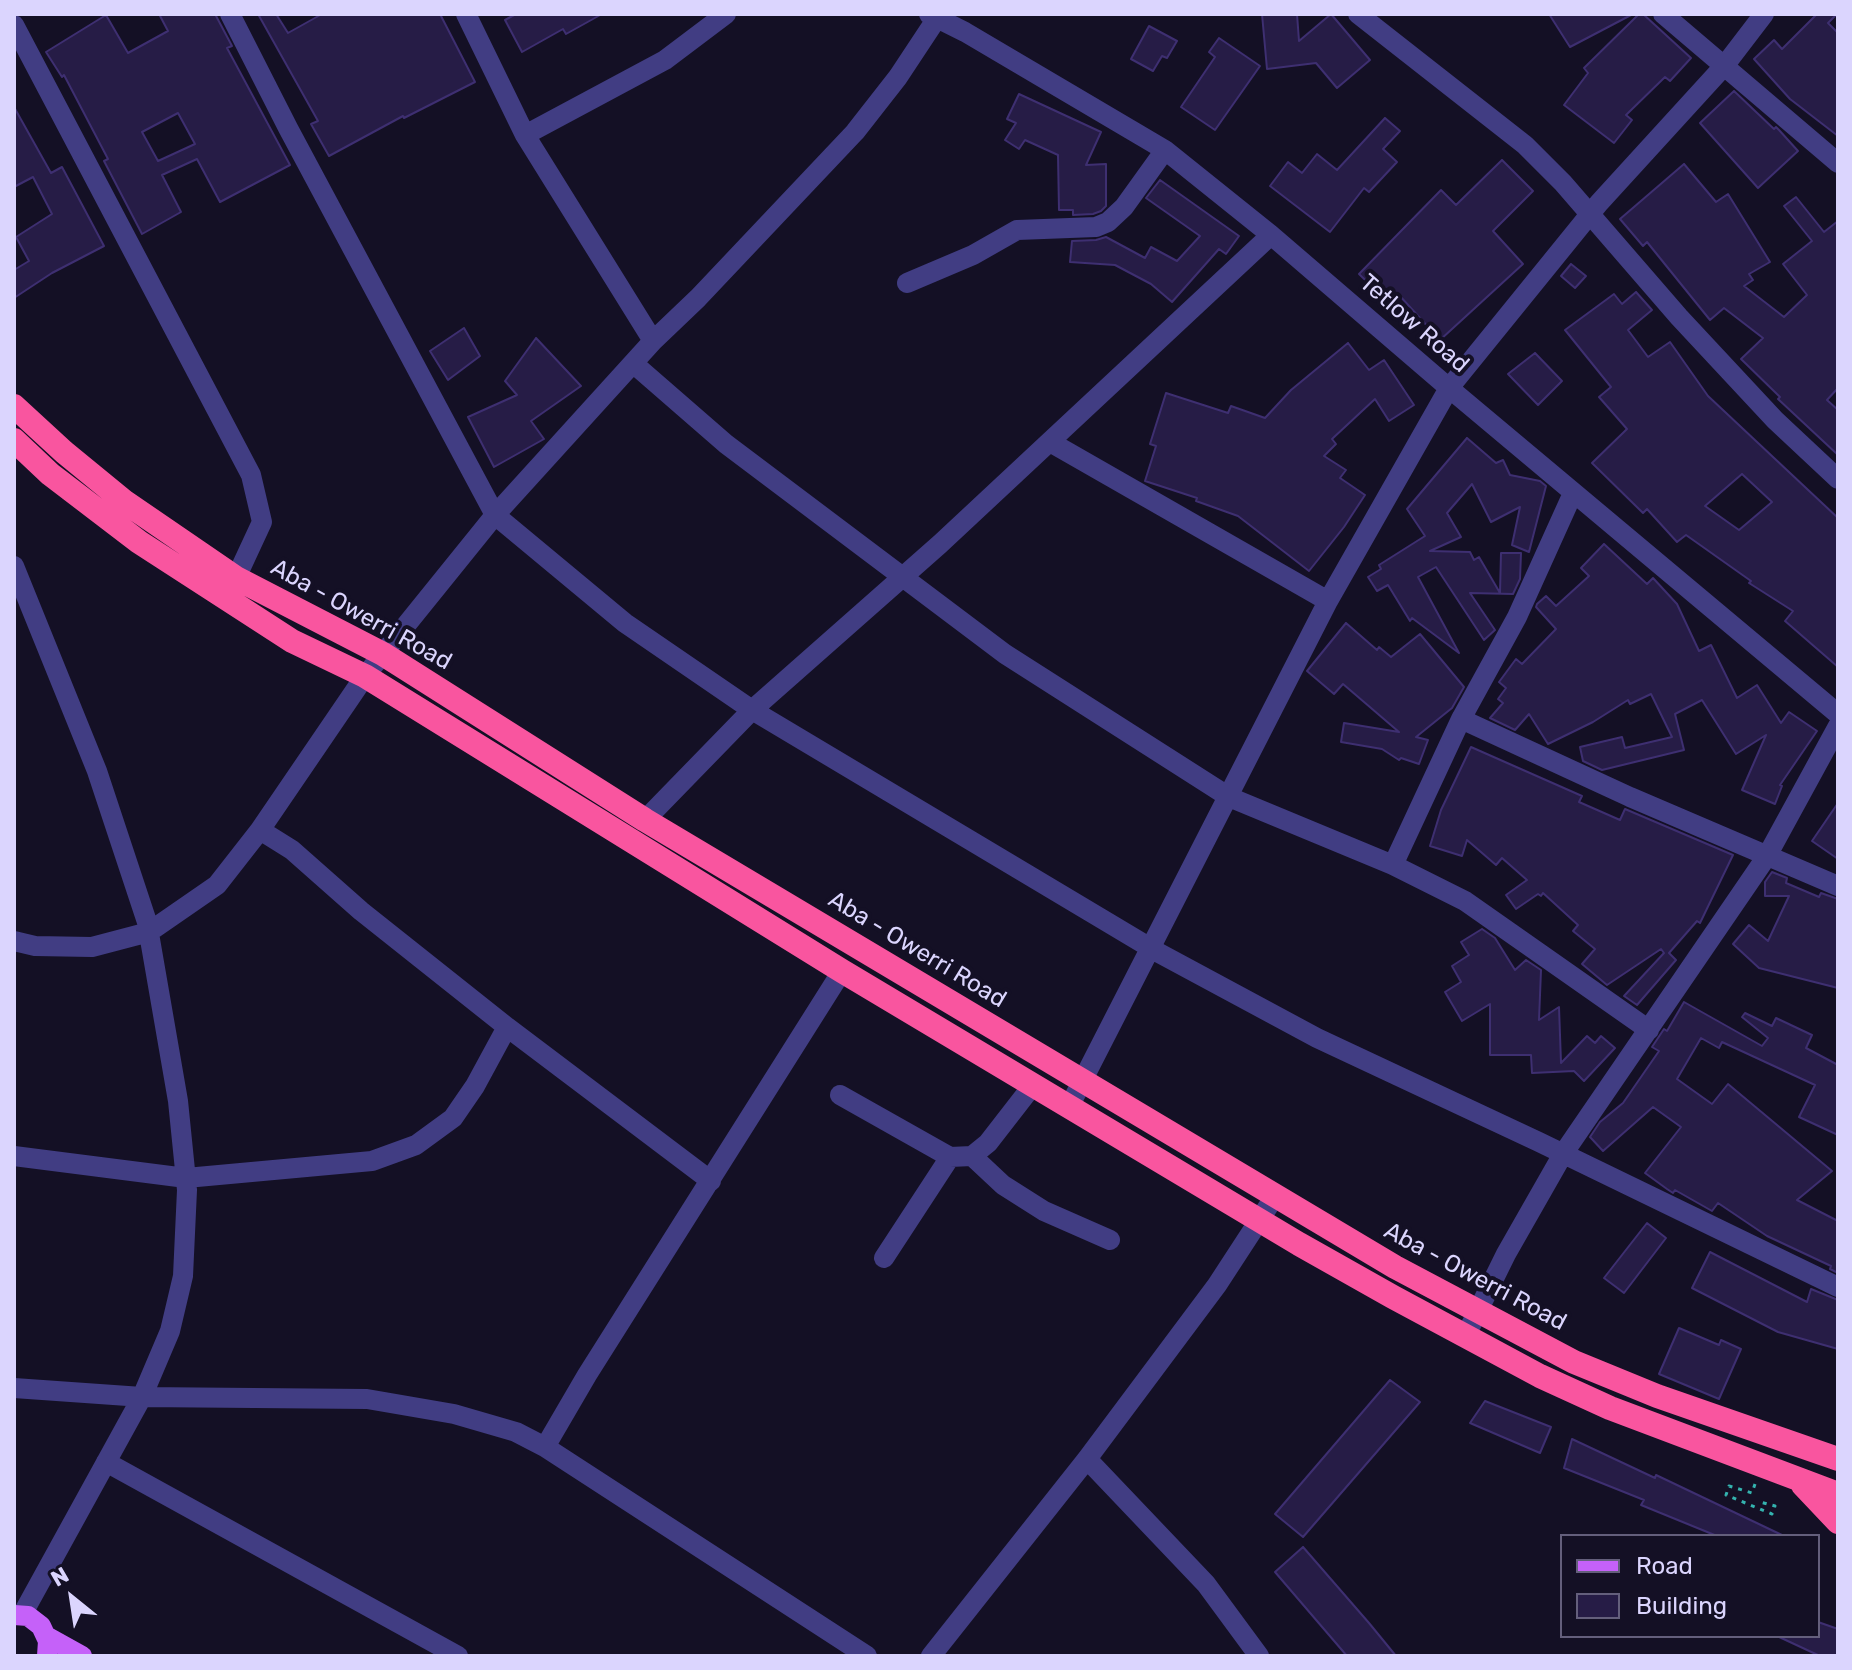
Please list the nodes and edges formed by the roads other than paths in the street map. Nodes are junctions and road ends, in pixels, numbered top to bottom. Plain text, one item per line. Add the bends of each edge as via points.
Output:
1 (230, 14) edge
2 (466, 14) edge
3 (726, 14) edge
4 (1358, 14) edge
5 (1663, 14) edge
6 (1764, 14) edge
7 (933, 16) edge
8 (970, 23) edge
9 (14, 25) edge
10 (1725, 65) junction
11 (525, 135) junction
12 (1165, 150) junction
13 (1838, 163) edge
14 (1589, 215) junction
15 (1271, 235) junction
16 (907, 283) dead end
17 (653, 341) junction
18 (634, 364) junction
19 (1449, 388) junction
20 (14, 406) edge
21 (42, 432) junction
22 (1050, 442) junction
23 (17, 449) edge
24 (1838, 479) edge
25 (1573, 493) junction
26 (495, 515) junction
27 (14, 566) edge
28 (236, 578) junction
29 (900, 578) junction
30 (1328, 601) junction
31 (383, 654) junction
32 (365, 676) junction
33 (752, 710) junction
34 (1838, 714) edge
35 (1461, 719) junction
36 (1838, 726) edge
37 (1229, 797) junction
38 (645, 820) junction
39 (260, 830) junction
40 (1767, 856) junction
41 (1393, 865) junction
42 (1838, 886) edge
43 (149, 932) junction
44 (14, 941) edge
45 (1149, 947) junction
46 (842, 971) junction
47 (507, 1027) junction
48 (1649, 1030) junction
49 (1083, 1083) junction
50 (1033, 1085) junction
51 (840, 1095) dead end
52 (1069, 1107) junction
53 (1563, 1154) junction
54 (14, 1156) edge
55 (972, 1156) junction
56 (950, 1157) junction
57 (186, 1178) junction
58 (711, 1181) junction
59 (1275, 1196) junction
60 (1259, 1220) junction
61 (1110, 1240) dead end
62 (884, 1258) dead end
63 (1838, 1287) edge
64 (1478, 1311) junction
65 (1466, 1336) junction
66 (14, 1388) edge
67 (142, 1397) junction
68 (1838, 1437) edge
69 (545, 1447) junction
70 (1800, 1447) junction
71 (1087, 1459) junction
72 (1838, 1459) edge
73 (106, 1462) junction
74 (1799, 1481) junction
75 (1838, 1494) edge
76 (1838, 1522) edge
77 (16, 1614) edge
78 (47, 1646) edge
79 (82, 1656) edge
80 (458, 1656) edge
81 (867, 1656) edge
82 (931, 1656) edge
83 (1259, 1656) edge

1 - 26 street
2 - 11 street
3 - 11 street via 665,60
4 - 14 street via 1525,145
5 - 10 street
6 - 10 street
7 - 8 street, Tetlow Road
7 - 17 street via 898,77 855,132
8 - 12 street, Tetlow Road
9 - 28 street via 251,475 262,522
10 - 13 street
10 - 14 street
11 - 17 street
12 - 15 street, Tetlow Road
12 - 16 street via 1108,222 1017,230
14 - 19 street
14 - 24 street via 1775,420
15 - 19 street, Tetlow Road
15 - 22 street
17 - 18 street
18 - 26 street
18 - 29 street via 726,444
19 - 25 street, Tetlow Road
19 - 30 street
20 - 21 highway, Aba - Owerri Road
21 - 23 street
21 - 28 highway, Aba - Owerri Road via 125,502
22 - 29 street
22 - 30 street
23 - 32 highway via 196,580 292,641
25 - 34 street, Tetlow Road
25 - 35 street via 1517,617
26 - 31 street
26 - 33 street via 625,623
27 - 43 street via 97,771
28 - 31 highway, Aba - Owerri Road
29 - 33 street
29 - 37 street via 1005,654
30 - 37 street
31 - 32 street
31 - 38 highway, Aba - Owerri Road
32 - 39 street
32 - 46 highway
33 - 38 street
33 - 45 street
35 - 40 street
35 - 41 street
36 - 40 street
37 - 41 street
37 - 45 street
38 - 49 highway, Aba - Owerri Road
39 - 43 street via 217,885
39 - 47 street via 292,850
40 - 42 street
40 - 48 street
41 - 48 street via 1465,901
43 - 44 street via 92,947
43 - 57 street
45 - 49 street
45 - 53 street via 1317,1038
46 - 50 highway
46 - 58 street
47 - 57 street via 453,1118 416,1145 372,1161
47 - 58 street
48 - 53 street
49 - 52 street
49 - 59 highway, Aba - Owerri Road
50 - 52 highway
50 - 55 street
51 - 56 street
52 - 60 highway
53 - 63 street
53 - 64 street
54 - 57 street
55 - 56 street
55 - 61 street via 1003,1185 1044,1211
56 - 62 street
57 - 67 street via 183,1276 170,1331
58 - 69 street
59 - 60 street
59 - 64 highway, Aba - Owerri Road
60 - 65 highway
60 - 71 street
64 - 65 street
64 - 70 highway, Aba - Owerri Road via 1574,1362
65 - 74 highway via 1610,1408
66 - 67 street
67 - 69 street via 391,1402 504,1428
67 - 73 street
68 - 70 highway
69 - 81 street
70 - 72 highway, Aba - Owerri Road
71 - 82 street
71 - 83 street via 1206,1584
73 - 77 street
73 - 80 street
74 - 75 highway
74 - 76 highway
77 - 78 main road via 37,1622
78 - 79 main road

